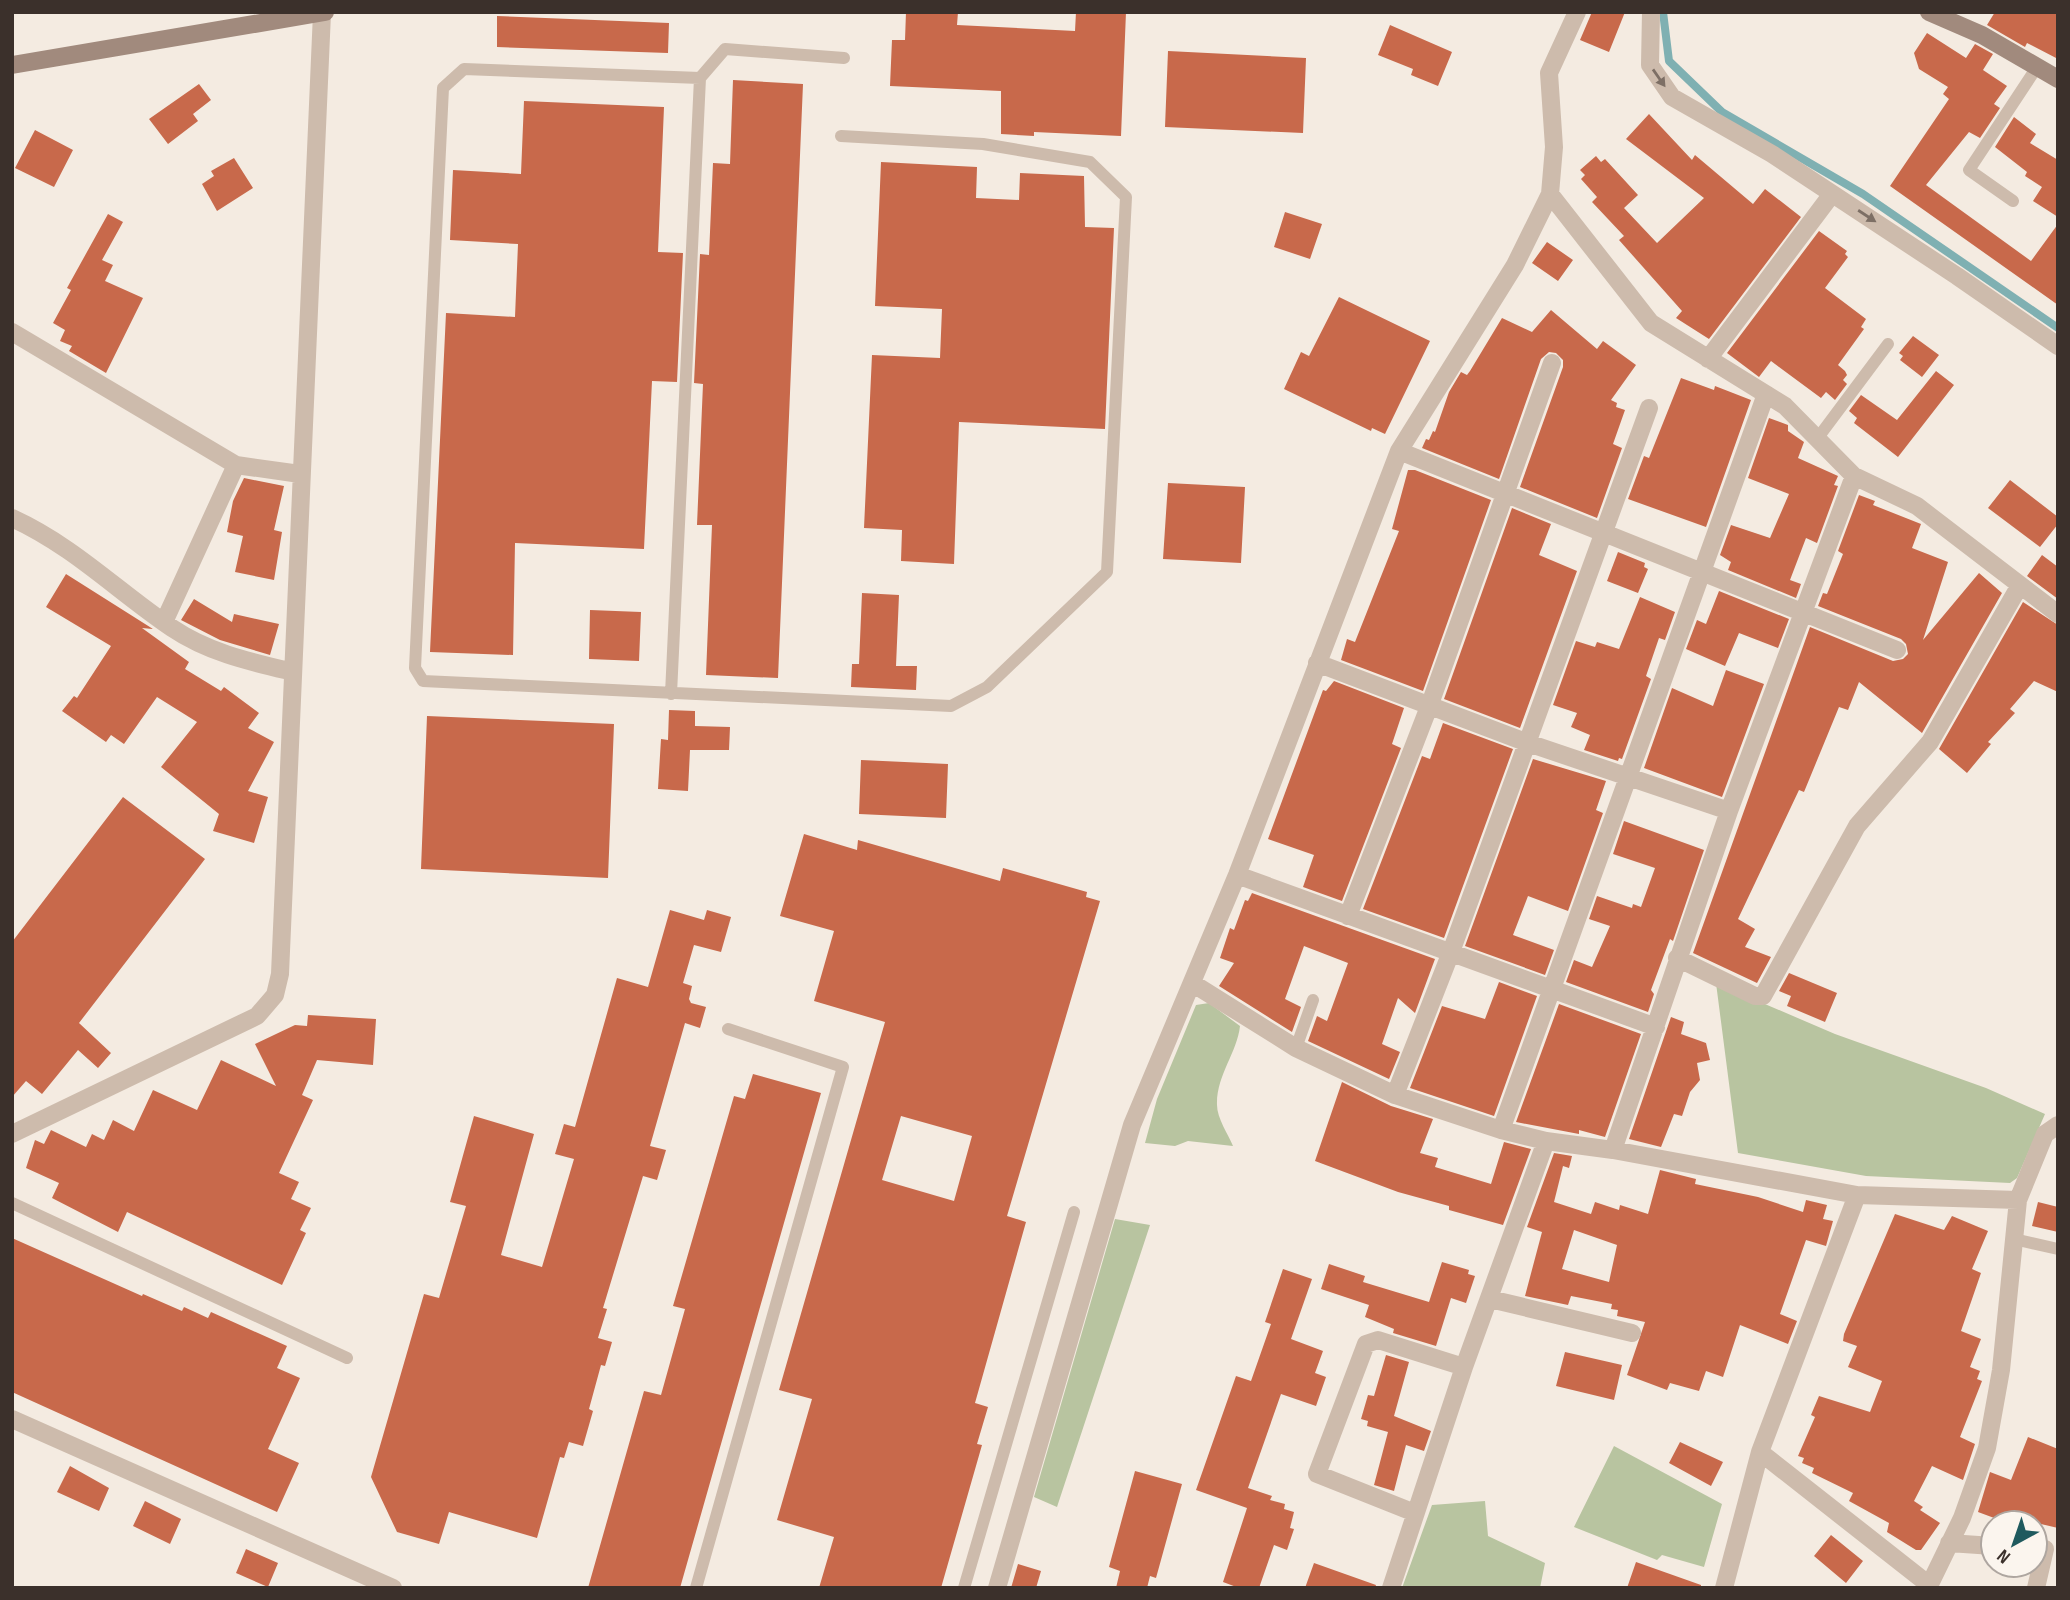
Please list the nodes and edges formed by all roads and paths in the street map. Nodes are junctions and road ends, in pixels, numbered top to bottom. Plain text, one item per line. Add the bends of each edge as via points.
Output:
1 (324, 12) edge
2 (1577, 12) edge
3 (1650, 12) edge
4 (1929, 12) edge
5 (844, 58) dead end
6 (12, 65) edge
7 (2037, 67) junction
8 (700, 78) junction
9 (2058, 79) edge
10 (841, 136) dead end
11 (1550, 194) junction
12 (1832, 194) junction
13 (2013, 201) dead end
14 (12, 332) edge
15 (1888, 344) dead end
16 (2058, 346) edge
17 (1708, 359) junction
18 (1552, 363) dead end
19 (1766, 394) junction
20 (1650, 408) dead end
21 (1817, 439) junction
22 (1399, 451) junction
23 (236, 465) junction
24 (300, 474) junction
25 (1854, 476) junction
26 (1503, 493) junction
27 (12, 518) edge
28 (1604, 533) junction
29 (1701, 572) junction
30 (2020, 585) junction
31 (1804, 613) junction
32 (2058, 614) edge
33 (164, 622) junction
34 (1897, 650) dead end
35 (1317, 663) junction
36 (293, 673) junction
37 (671, 694) junction
38 (1430, 704) junction
39 (1528, 743) junction
40 (1627, 778) junction
41 (1729, 811) junction
42 (1237, 874) junction
43 (1348, 916) junction
44 (1451, 952) junction
45 (1677, 958) junction
46 (1192, 983) junction
47 (1550, 990) junction
48 (1313, 1000) dead end
49 (1656, 1027) junction
50 (728, 1029) dead end
51 (1296, 1048) junction
52 (1395, 1095) junction
53 (2058, 1125) edge
54 (1501, 1130) junction
55 (12, 1134) edge
56 (1546, 1142) junction
57 (1613, 1150) junction
58 (1857, 1195) junction
59 (2018, 1200) junction
60 (12, 1203) edge
61 (1074, 1212) dead end
62 (2014, 1239) junction
63 (2058, 1250) edge
64 (1490, 1299) junction
65 (1632, 1333) dead end
66 (347, 1357) dead end
67 (1464, 1367) junction
68 (12, 1419) edge
69 (1760, 1452) junction
70 (1415, 1513) junction
71 (1949, 1543) junction
72 (1979, 1545) edge
73 (1928, 1586) edge
74 (393, 1588) edge
75 (696, 1588) edge
76 (964, 1588) edge
77 (998, 1588) edge
78 (1391, 1588) edge
79 (1724, 1588) edge

1 - 6 street
1 - 24 street
2 - 11 street via 1549,73 1554,146
3 -> 12 street via 1650,65 1672,97
4 - 7 street
5 - 8 lane via 725,49
7 - 9 street
7 - 13 lane via 1969,170
8 - 37 lane
8 - 37 lane via 464,69 443,88 415,668 423,681
10 - 37 lane via 983,144 1090,162 1126,197 1107,572 986,687 951,706
11 - 17 street via 1651,323
11 - 22 street via 1515,265
12 -> 16 street
12 - 17 street
14 - 23 street
15 - 21 lane
17 - 19 street
18 - 26 street
19 - 21 street via 1785,406
19 - 29 street
20 - 28 street
21 - 25 street
22 - 26 street
22 - 35 street
23 - 24 street
23 - 33 street
24 - 36 street
25 - 30 street via 1917,506
25 - 31 street
26 - 28 street
26 - 38 street
27 - 33 street via 41,531 104,573
28 - 29 street
28 - 39 street
29 - 31 street
29 - 40 street
30 - 32 street
30 - 45 street via 1930,742 1857,826 1763,996
31 - 34 street
31 - 41 street
33 - 36 street via 222,654
35 - 38 street
35 - 42 street
36 - 55 street via 280,974 275,995 257,1016
38 - 39 street
38 - 43 street
39 - 40 street
39 - 44 street
40 - 41 street
40 - 47 street
41 - 45 street
42 - 43 street
42 - 46 street
43 - 44 street
44 - 47 street
44 - 52 street
45 - 49 street
46 - 51 street
46 - 77 street via 1132,1125
47 - 49 street
47 - 54 street
48 - 51 lane
49 - 57 street
50 - 75 lane via 843,1067
51 - 52 street
52 - 54 street
53 - 59 street via 2045,1134
54 - 56 street
56 - 57 street
56 - 64 street
57 - 58 street
58 - 59 street
58 - 69 street
59 - 62 street
60 - 66 lane
61 - 76 lane
62 - 63 lane
62 - 71 street via 2001,1370 1987,1448
64 - 65 street
64 - 67 street
67 - 70 street
67 - 70 street via 1378,1340 1366,1344 1317,1474
68 - 74 street
69 - 73 street
69 - 79 street
70 - 78 street
71 - 72 street
71 - 73 street

